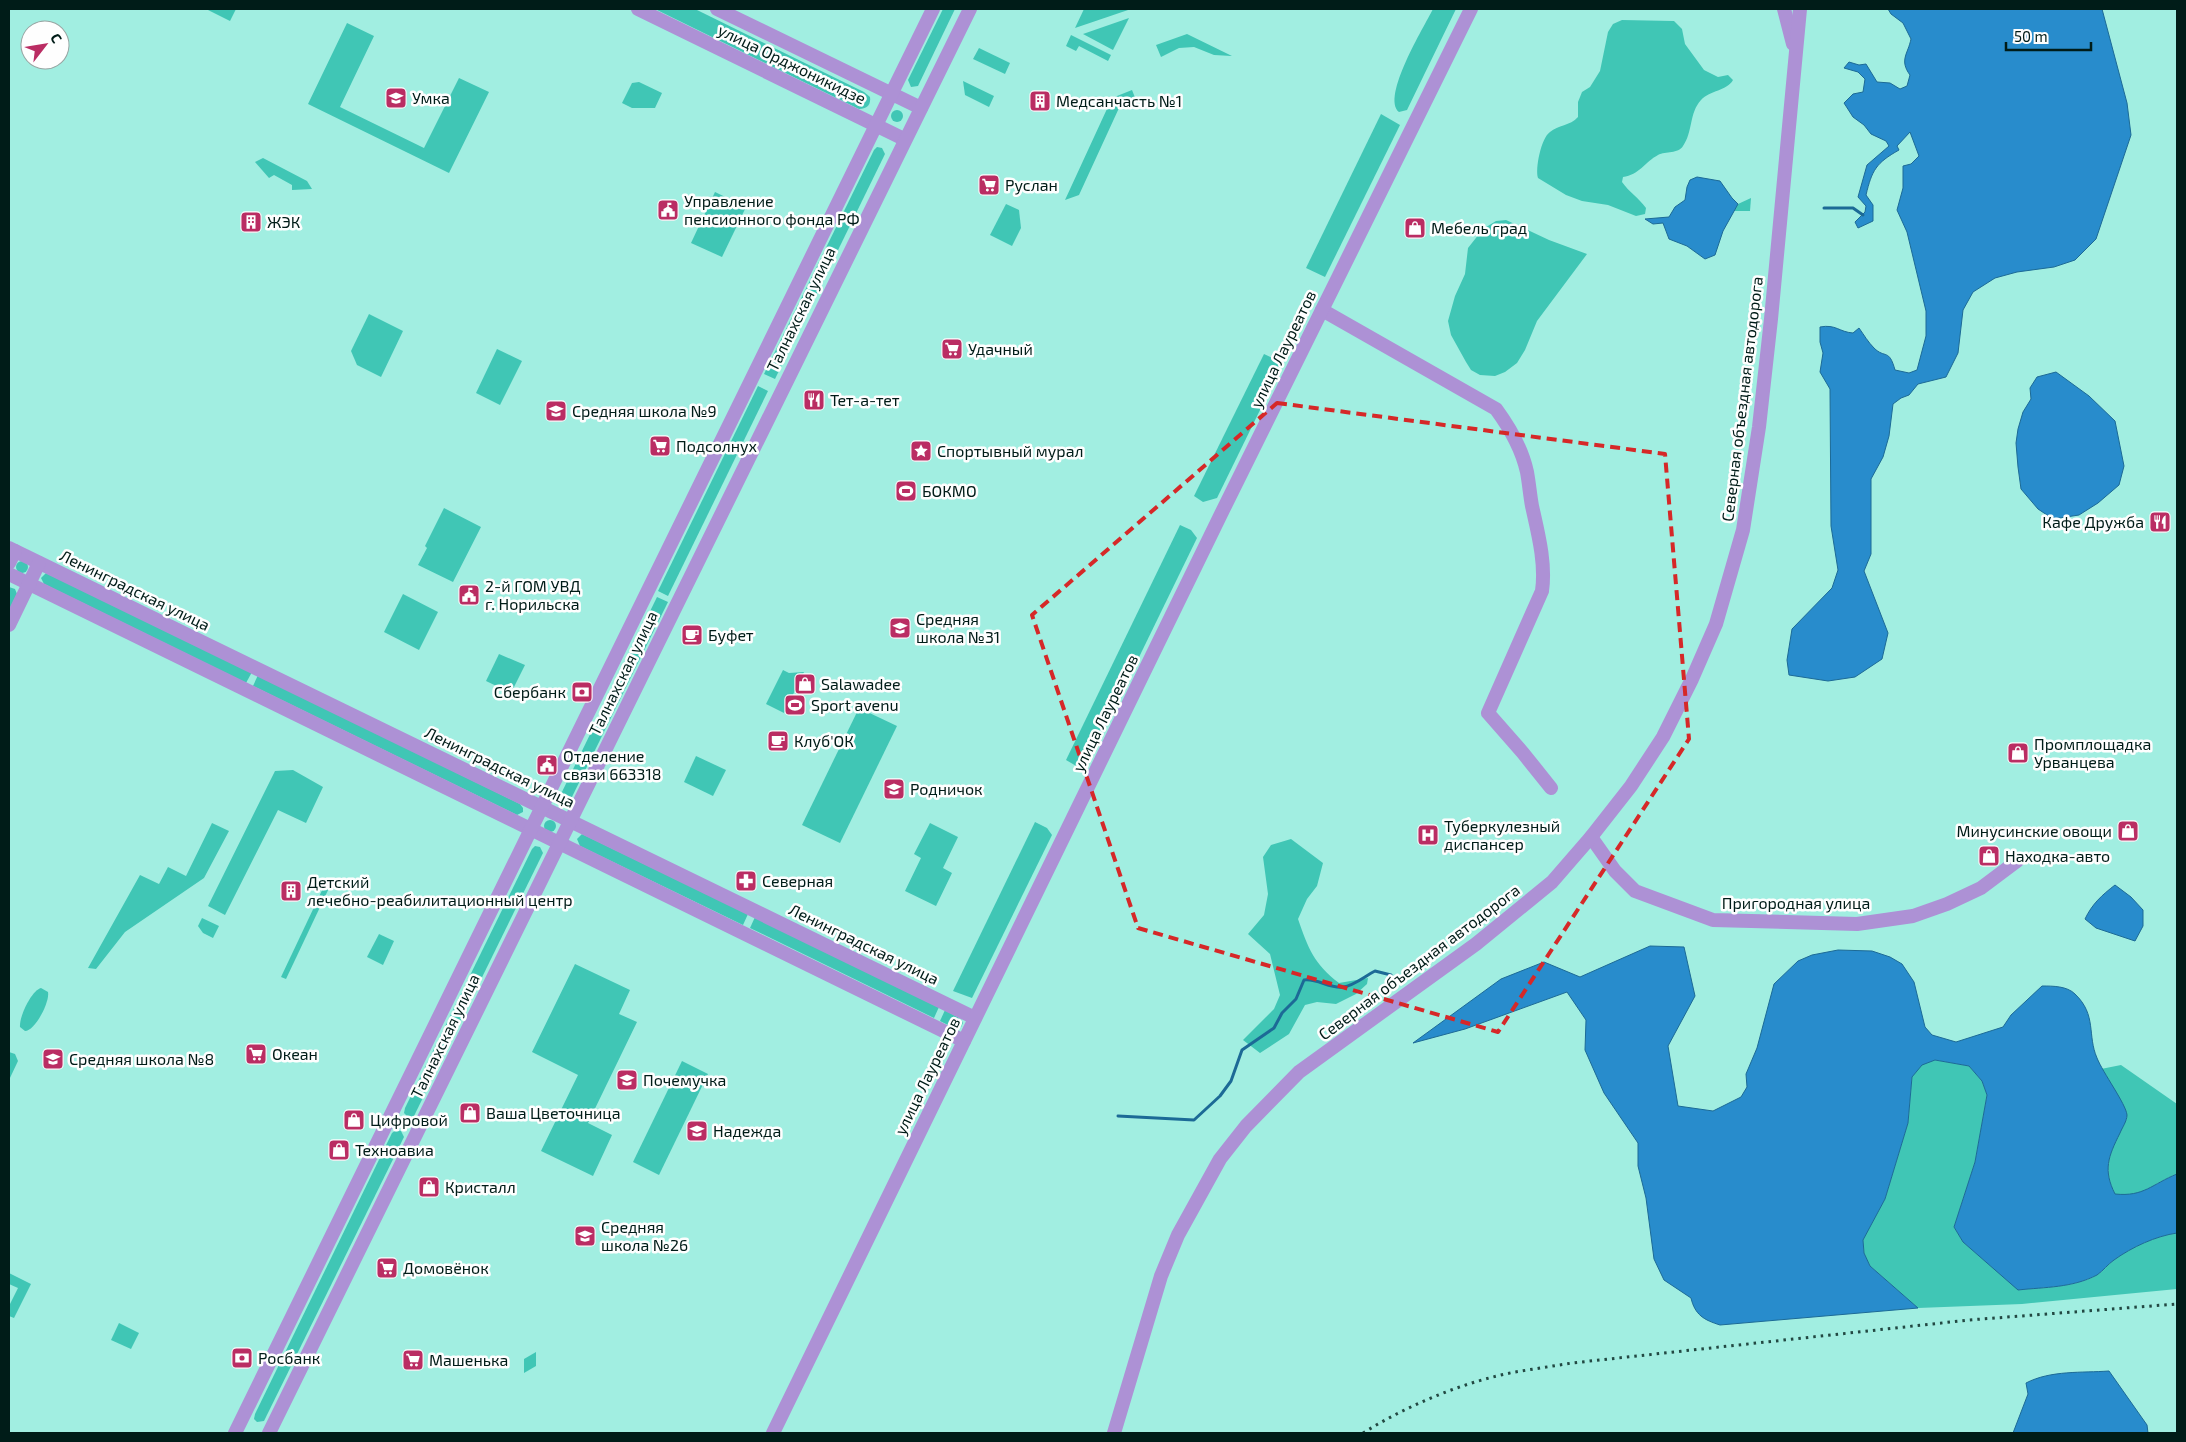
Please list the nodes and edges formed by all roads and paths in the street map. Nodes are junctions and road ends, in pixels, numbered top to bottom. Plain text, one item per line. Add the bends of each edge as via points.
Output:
1 (638, 9) edge
2 (717, 9) edge
3 (933, 9) edge
4 (970, 9) edge
5 (1471, 9) edge
6 (1784, 9) edge
7 (1800, 9) edge
8 (1796, 57) junction
9 (891, 94) junction
10 (921, 108) junction
11 (876, 125) junction
12 (904, 139) junction
13 (1322, 310) junction
14 (11, 554) edge
15 (39, 563) junction
16 (9, 574) edge
17 (29, 584) junction
18 (9, 625) edge
19 (1551, 788) dead end
20 (542, 807) junction
21 (570, 821) junction
22 (531, 829) junction
23 (1591, 837) junction
24 (560, 843) junction
25 (2017, 861) dead end
26 (975, 1018) junction
27 (964, 1041) junction
28 (235, 1433) edge
29 (269, 1433) edge
30 (773, 1433) edge
31 (1114, 1433) edge

1 - 11 street, улица Орджоникидзе
2 - 9 street, улица Орджоникидзе
3 - 9 street, Талнахская улица
4 - 10 street, Талнахская улица
5 - 13 street, улица Лауреатов
6 - 8 street
7 - 8 street, Северная объездная автодорога
8 - 23 street, Северная объездная автодорога via 1760,427 1744,530 1716,624 1692,680 1658,745
9 - 10 street, улица Орджоникидзе
9 - 11 street, Талнахская улица
10 - 12 street, Талнахская улица
11 - 12 street, улица Орджоникидзе
11 - 20 street, Талнахская улица
12 - 21 street, Талнахская улица
13 - 19 street via 1496,410 1508,424 1526,469 1539,535 1543,583 1488,713
13 - 26 street, улица Лауреатов
14 - 15 street, Ленинградская улица
15 - 17 street
15 - 20 street, Ленинградская улица
16 - 17 street
17 - 18 street
17 - 22 street
20 - 21 street, Ленинградская улица
20 - 22 street, Талнахская улица
21 - 24 street, Талнахская улица
21 - 26 street, Ленинградская улица
22 - 24 street
22 - 28 street, Талнахская улица
23 - 25 street, Пригородная улица via 1615,871 1635,891 1713,920 1857,924 1913,916 1981,888
23 - 31 street, Северная объездная автодорога via 1552,882 1513,915 1415,990 1299,1072 1246,1126 1220,1159 1178,1235 1161,1276
24 - 27 street
24 - 29 street, Талнахская улица
26 - 27 street, улица Лауреатов
27 - 30 street, улица Лауреатов

